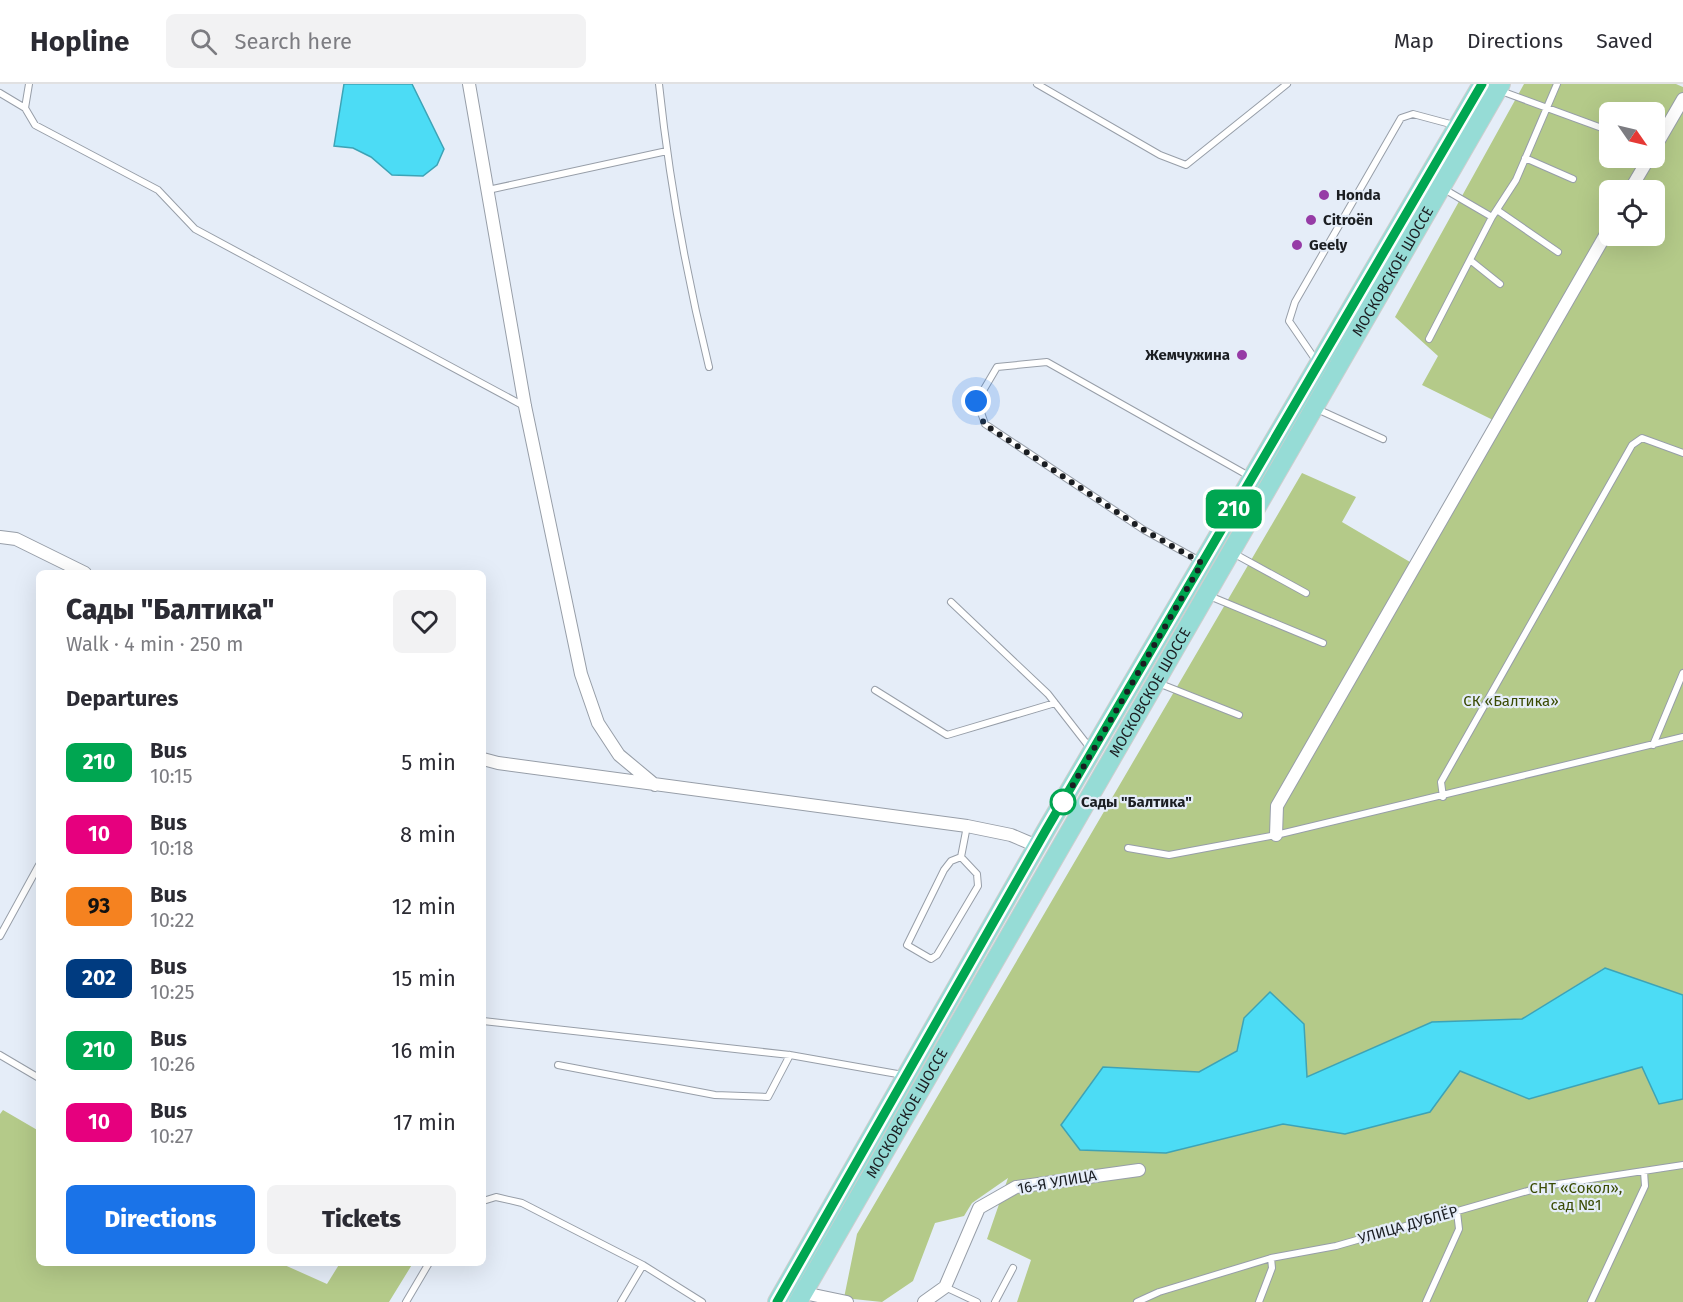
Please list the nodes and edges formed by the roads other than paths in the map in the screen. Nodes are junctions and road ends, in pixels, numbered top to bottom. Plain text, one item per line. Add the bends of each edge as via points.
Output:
1 (29, 84) edge
2 (468, 84) edge
3 (659, 84) edge
4 (1037, 84) edge
5 (1287, 84) edge
6 (1557, 84) edge
7 (1485, 86) edge
8 (0, 93) edge
9 (1683, 99) edge
10 (1547, 106) junction
11 (25, 108) junction
12 (1458, 126) junction
13 (1599, 127) edge
14 (1665, 130) edge
15 (667, 151) junction
16 (1525, 158) junction
17 (1573, 179) dead end
18 (1441, 187) junction
19 (487, 190) junction
20 (1497, 210) junction
21 (1492, 218) junction
22 (1599, 246) edge
23 (1558, 252) dead end
24 (1470, 260) junction
25 (1500, 284) dead end
26 (1429, 339) dead end
27 (1319, 364) junction
28 (709, 367) dead end
29 (525, 406) junction
30 (1314, 407) junction
31 (1383, 439) dead end
32 (1683, 453) edge
33 (1252, 477) junction
34 (0, 537) edge
35 (1230, 552) junction
36 (1202, 563) junction
37 (79, 570) edge
38 (1306, 593) dead end
39 (1206, 595) junction
40 (951, 602) dead end
41 (1323, 643) dead end
42 (1683, 673) edge
43 (1156, 681) junction
44 (875, 690) dead end
45 (1055, 703) junction
46 (1239, 715) dead end
47 (1683, 738) edge
48 (1653, 745) junction
49 (1092, 751) junction
50 (486, 760) edge
51 (655, 785) junction
52 (1443, 796) junction
53 (967, 826) junction
54 (1276, 835) junction
55 (1037, 846) junction
56 (1128, 848) dead end
57 (1055, 856) junction
58 (962, 857) junction
59 (36, 870) edge
60 (0, 936) edge
61 (486, 1021) edge
62 (0, 1055) edge
63 (790, 1055) junction
64 (558, 1065) dead end
65 (907, 1075) junction
66 (36, 1076) edge
67 (1683, 1165) edge
68 (1139, 1170) dead end
69 (1644, 1171) junction
70 (486, 1200) edge
71 (1457, 1212) junction
72 (1271, 1258) junction
73 (643, 1265) junction
74 (427, 1266) edge
75 (1013, 1269) dead end
76 (945, 1287) junction
77 (801, 1297) edge
78 (406, 1302) edge
79 (621, 1302) edge
80 (702, 1302) edge
81 (777, 1302) edge
82 (847, 1302) edge
83 (924, 1302) edge
84 (977, 1302) edge
85 (995, 1302) edge
86 (1137, 1302) edge
87 (1259, 1302) edge
88 (1426, 1302) edge
89 (1591, 1302) edge

1 - 11 lane
2 - 19 street
3 - 15 lane
4 - 5 lane via 1160,155 1186,165
6 - 10 lane
7 - 10 lane
7 - 12 main road, МОСКОВСКОЕ ШОССЕ
7 - 18 main road, МОСКОВСКОЕ ШОССЕ
8 - 11 lane
9 - 14 street
10 - 13 lane
10 - 16 lane
11 - 29 lane via 35,125 158,190 195,229
12 - 27 main road, МОСКОВСКОЕ ШОССЕ
12 - 27 lane via 1413,114 1401,118 1295,302 1289,321
15 - 19 lane
15 - 28 lane via 692,298
16 - 17 lane
16 - 20 lane
18 - 21 lane
18 - 30 main road, МОСКОВСКОЕ ШОССЕ
19 - 29 street
20 - 21 lane
20 - 23 lane
21 - 24 lane
22 - 54 street via 1277,806
24 - 25 lane
24 - 26 lane
27 - 33 main road, МОСКОВСКОЕ ШОССЕ
29 - 51 street via 581,674 598,723 619,754
30 - 31 lane
30 - 35 main road, МОСКОВСКОЕ ШОССЕ
32 - 52 lane via 1642,438 1632,445 1441,782
33 - 36 main road, МОСКОВСКОЕ ШОССЕ
33 - 36 lane via 1047,362 998,367 976,401 984,424 1144,530
34 - 37 street via 16,539
35 - 38 lane
35 - 39 main road, МОСКОВСКОЕ ШОССЕ
36 - 49 main road, МОСКОВСКОЕ ШОССЕ
39 - 41 lane
39 - 43 main road, МОСКОВСКОЕ ШОССЕ
40 - 45 lane
42 - 48 lane
43 - 46 lane
43 - 57 main road, МОСКОВСКОЕ ШОССЕ
44 - 45 lane via 947,735
45 - 49 lane
47 - 48 lane
48 - 52 lane
49 - 55 main road, МОСКОВСКОЕ ШОССЕ
50 - 51 street
51 - 53 street
52 - 54 lane
53 - 55 street via 1011,835
53 - 58 lane
54 - 56 lane via 1169,855
55 - 57 main road
55 - 65 main road, МОСКОВСКОЕ ШОССЕ
57 - 77 main road, МОСКОВСКОЕ ШОССЕ
58 - 58 lane via 977,874 978,886 931,959 907,945 944,870 951,861
59 - 60 lane
61 - 63 lane
62 - 66 lane
63 - 64 lane via 768,1097 715,1095
63 - 65 lane
65 - 81 main road, МОСКОВСКОЕ ШОССЕ
67 - 69 lane, УЛИЦА ДУБЛЁР
68 - 76 street, 16-Я УЛИЦА via 1016,1187 979,1208
69 - 71 lane, УЛИЦА ДУБЛЁР via 1545,1186
69 - 89 lane via 1645,1186
70 - 73 lane via 496,1197 522,1203
71 - 72 lane, УЛИЦА ДУБЛЁР via 1336,1246
71 - 88 lane via 1460,1229
72 - 86 lane, УЛИЦА ДУБЛЁР
72 - 87 lane via 1272,1268
73 - 79 lane
73 - 80 lane
74 - 78 lane
75 - 85 lane
76 - 83 street
76 - 84 lane
77 - 82 street

